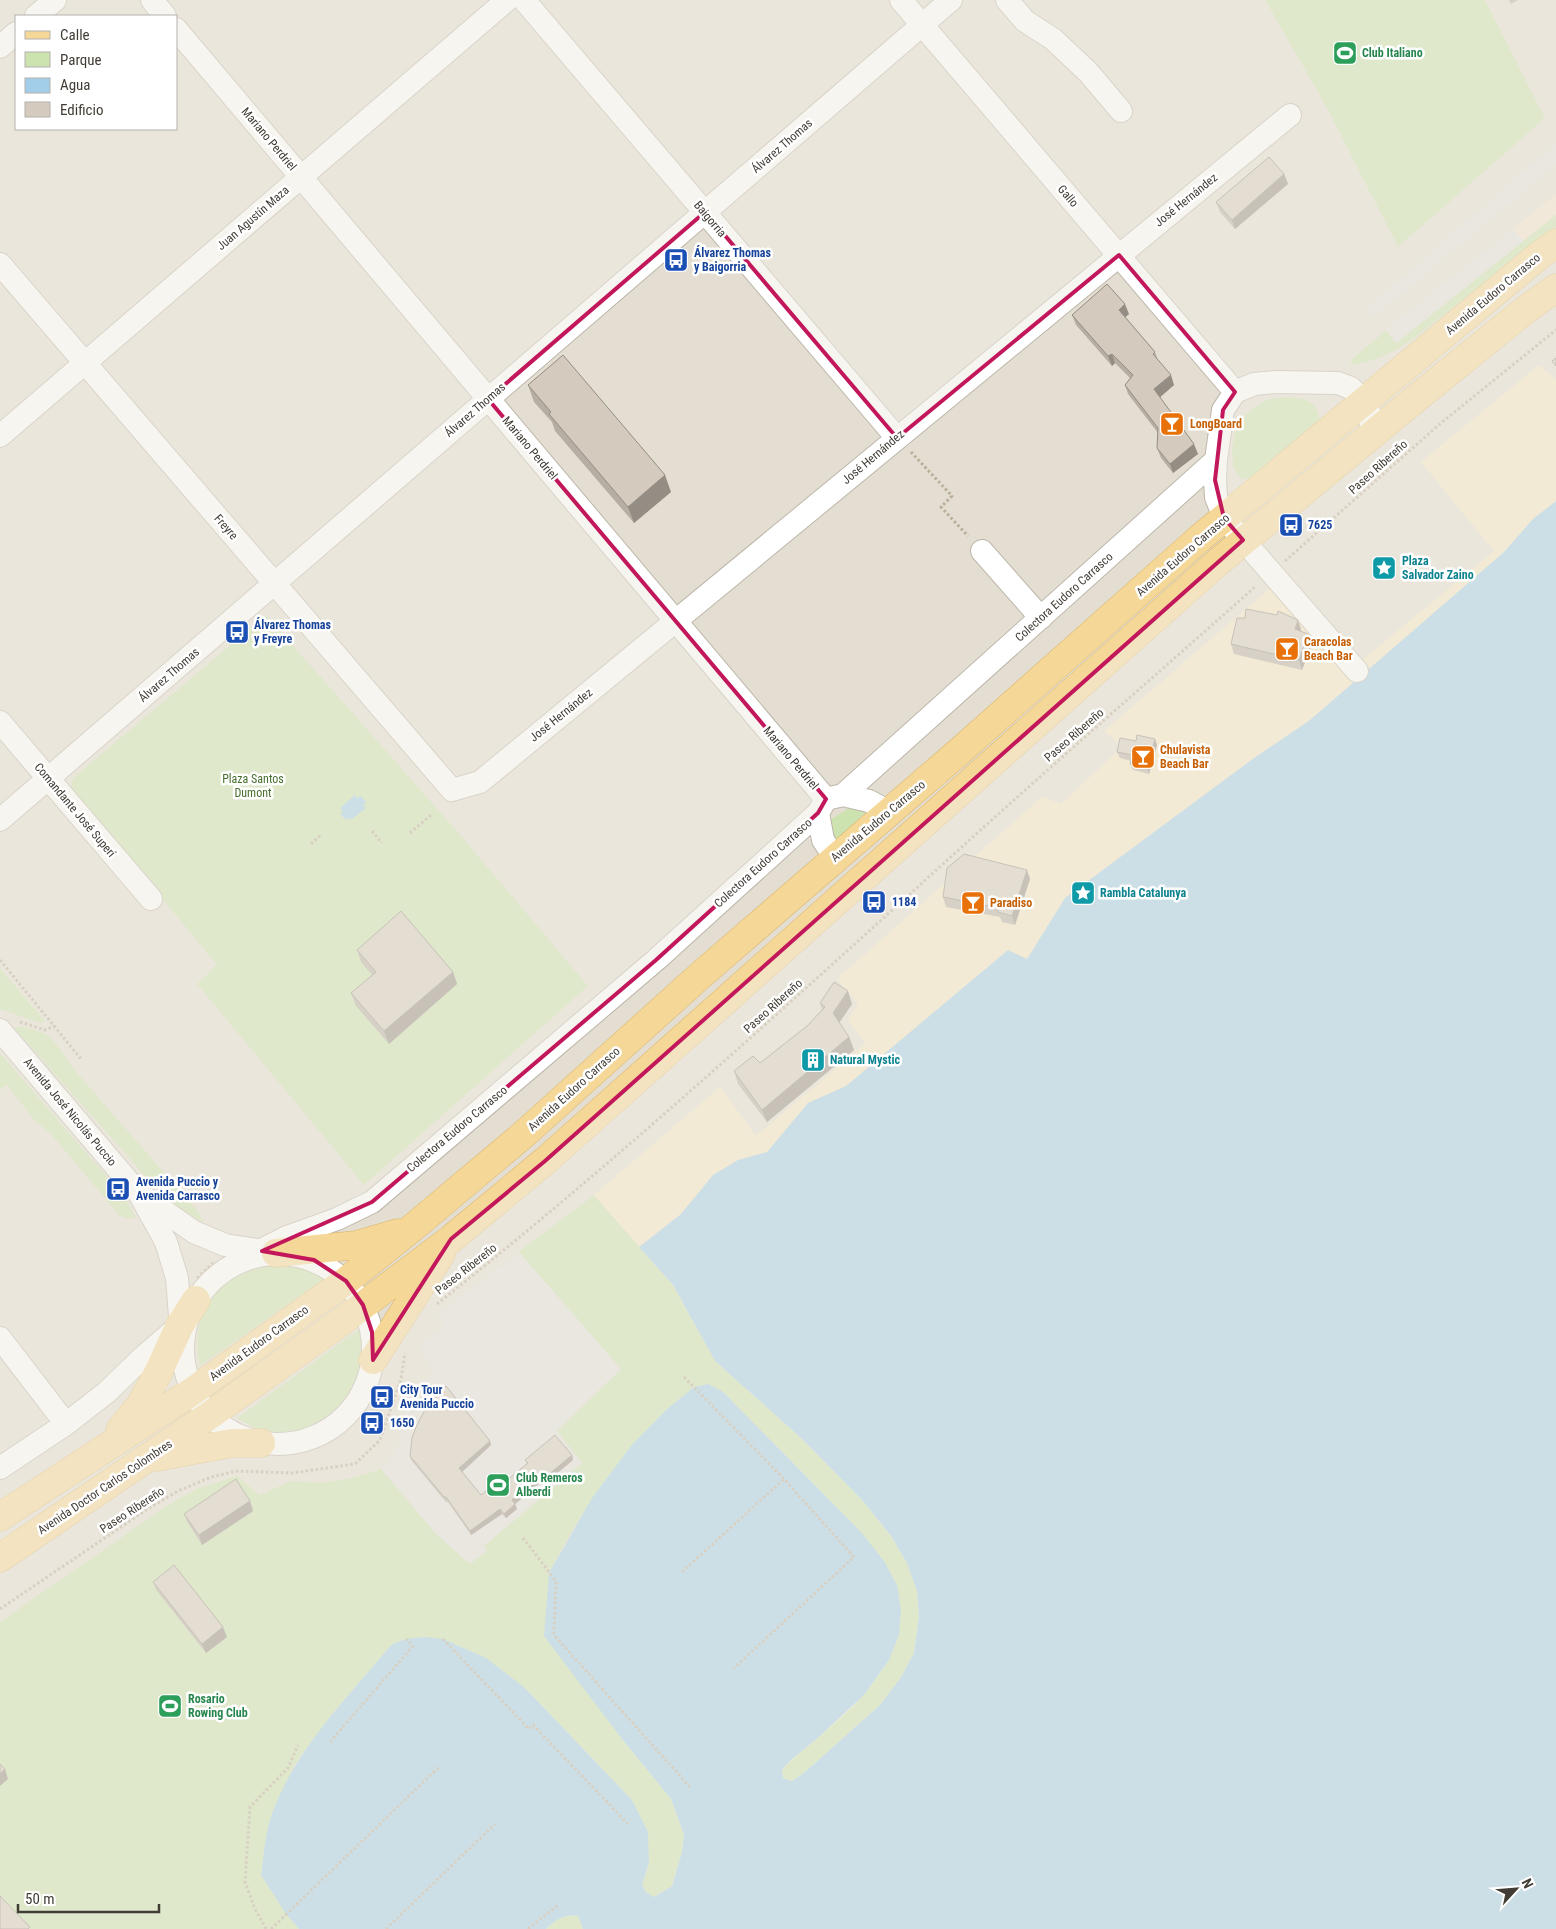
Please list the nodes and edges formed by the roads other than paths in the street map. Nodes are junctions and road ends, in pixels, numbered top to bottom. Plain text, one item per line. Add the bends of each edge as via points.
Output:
1 (56, 0) edge
2 (152, 0) edge
3 (506, 0) edge
4 (524, 0) edge
5 (901, 0) edge
6 (951, 0) edge
7 (1007, 0) edge
8 (37, 15) edge
9 (164, 15) edge
10 (922, 24) junction
11 (178, 31) edge
12 (15, 34) edge
13 (0, 47) edge
14 (1121, 111) dead end
15 (1290, 114) dead end
16 (301, 177) junction
17 (705, 212) junction
18 (1556, 243) edge
19 (1119, 256) junction
20 (0, 264) edge
21 (1556, 288) edge
22 (85, 363) junction
23 (1235, 392) junction
24 (488, 399) junction
25 (1365, 402) junction
26 (0, 436) edge
27 (1369, 436) junction
28 (897, 438) junction
29 (1216, 460) junction
30 (1224, 518) junction
31 (1243, 540) junction
32 (982, 551) road end
33 (274, 584) junction
34 (1040, 618) junction
35 (675, 621) junction
36 (1356, 671) dead end
37 (0, 722) edge
38 (48, 779) junction
39 (452, 790) joint
40 (829, 802) junction
41 (889, 812) junction
42 (0, 820) edge
43 (835, 858) junction
44 (150, 899) dead end
45 (8, 1026) edge
46 (140, 1194) junction
47 (411, 1229) junction
48 (452, 1239) junction
49 (268, 1250) junction
50 (346, 1281) junction
51 (195, 1290) joint
52 (363, 1305) junction
53 (182, 1336) junction
54 (0, 1338) edge
55 (373, 1360) junction
56 (193, 1391) junction
57 (210, 1415) junction
58 (66, 1424) junction
59 (261, 1443) junction
60 (107, 1446) junction
61 (145, 1459) junction
62 (0, 1468) edge
63 (0, 1517) edge
64 (0, 1558) edge

1 - 8 street
2 - 9 street
3 - 16 street, Juan Agustín Maza
4 - 17 street, Baigorria
5 - 10 street, Gallo
6 - 10 street, Álvarez Thomas
7 - 14 street via 1025,21 1053,39 1088,72
10 - 17 street, Álvarez Thomas
10 - 19 street, Gallo
11 - 16 street, Mariano Perdriel
12 - 13 street
15 - 19 street, José Hernández
16 - 22 street, Juan Agustín Maza
16 - 24 street, Mariano Perdriel
17 - 24 street, Álvarez Thomas
17 - 28 street, Baigorria
18 - 25 main road, Avenida Eudoro Carrasco
19 - 23 street, Gallo
19 - 28 street, José Hernández
20 - 22 street, Freyre
21 - 27 main road
22 - 26 street, Juan Agustín Maza
22 - 33 street, Freyre
23 - 25 street via 1254,384 1275,382 1338,383 1351,388
23 - 29 street via 1223,410
24 - 33 street, Álvarez Thomas
24 - 35 street, Mariano Perdriel
25 - 27 street via 1371,425
25 - 30 main road, Avenida Eudoro Carrasco
27 - 31 main road
28 - 35 street, José Hernández
29 - 30 street via 1216,497
29 - 34 street, Colectora Eudoro Carrasco
30 - 31 street
30 - 41 main road, Avenida Eudoro Carrasco
31 - 36 street
31 - 48 main road via 552,1154
32 - 34 street
33 - 38 street, Álvarez Thomas
33 - 39 street, Freyre
34 - 40 street, Colectora Eudoro Carrasco
35 - 39 street, José Hernández via 480,782
35 - 40 street, Mariano Perdriel
37 - 38 street, Comandante José Superí
38 - 42 street, Álvarez Thomas
38 - 44 street, Comandante José Superí
40 - 41 street via 869,801
40 - 43 street, Mariano Perdriel via 823,840
40 - 49 street, Colectora Eudoro Carrasco via 656,960 372,1202
41 - 43 main road, Avenida Eudoro Carrasco
43 - 47 main road, Avenida Eudoro Carrasco via 523,1135
45 - 46 street, Avenida José Nicolás Puccio
46 - 49 street, Avenida José Nicolás Puccio via 220,1253
46 - 53 street, Avenida José Nicolás Puccio via 166,1242 177,1278
47 - 49 main road via 357,1245
47 - 50 main road, Avenida Eudoro Carrasco
48 - 52 main road
48 - 55 main road
49 - 50 street, Avenida José Nicolás Puccio via 314,1260
49 - 51 street
50 - 52 street, Avenida José Nicolás Puccio
50 - 56 main road, Avenida Eudoro Carrasco
51 - 53 main road
52 - 55 street, Avenida José Nicolás Puccio via 372,1332
52 - 57 main road
53 - 56 street, Avenida José Nicolás Puccio via 185,1370
53 - 58 street via 143,1357 107,1392
53 - 60 main road via 141,1404
54 - 58 street
55 - 59 street, Avenida José Nicolás Puccio via 366,1385 354,1408 335,1426 312,1438 287,1444
56 - 57 street, Avenida José Nicolás Puccio
56 - 60 main road
57 - 59 street, Avenida José Nicolás Puccio via 233,1433
57 - 61 main road, Avenida Doctor Carlos Colombres
58 - 62 street
59 - 61 main road via 232,1443
60 - 63 main road
61 - 64 main road, Avenida Doctor Carlos Colombres

